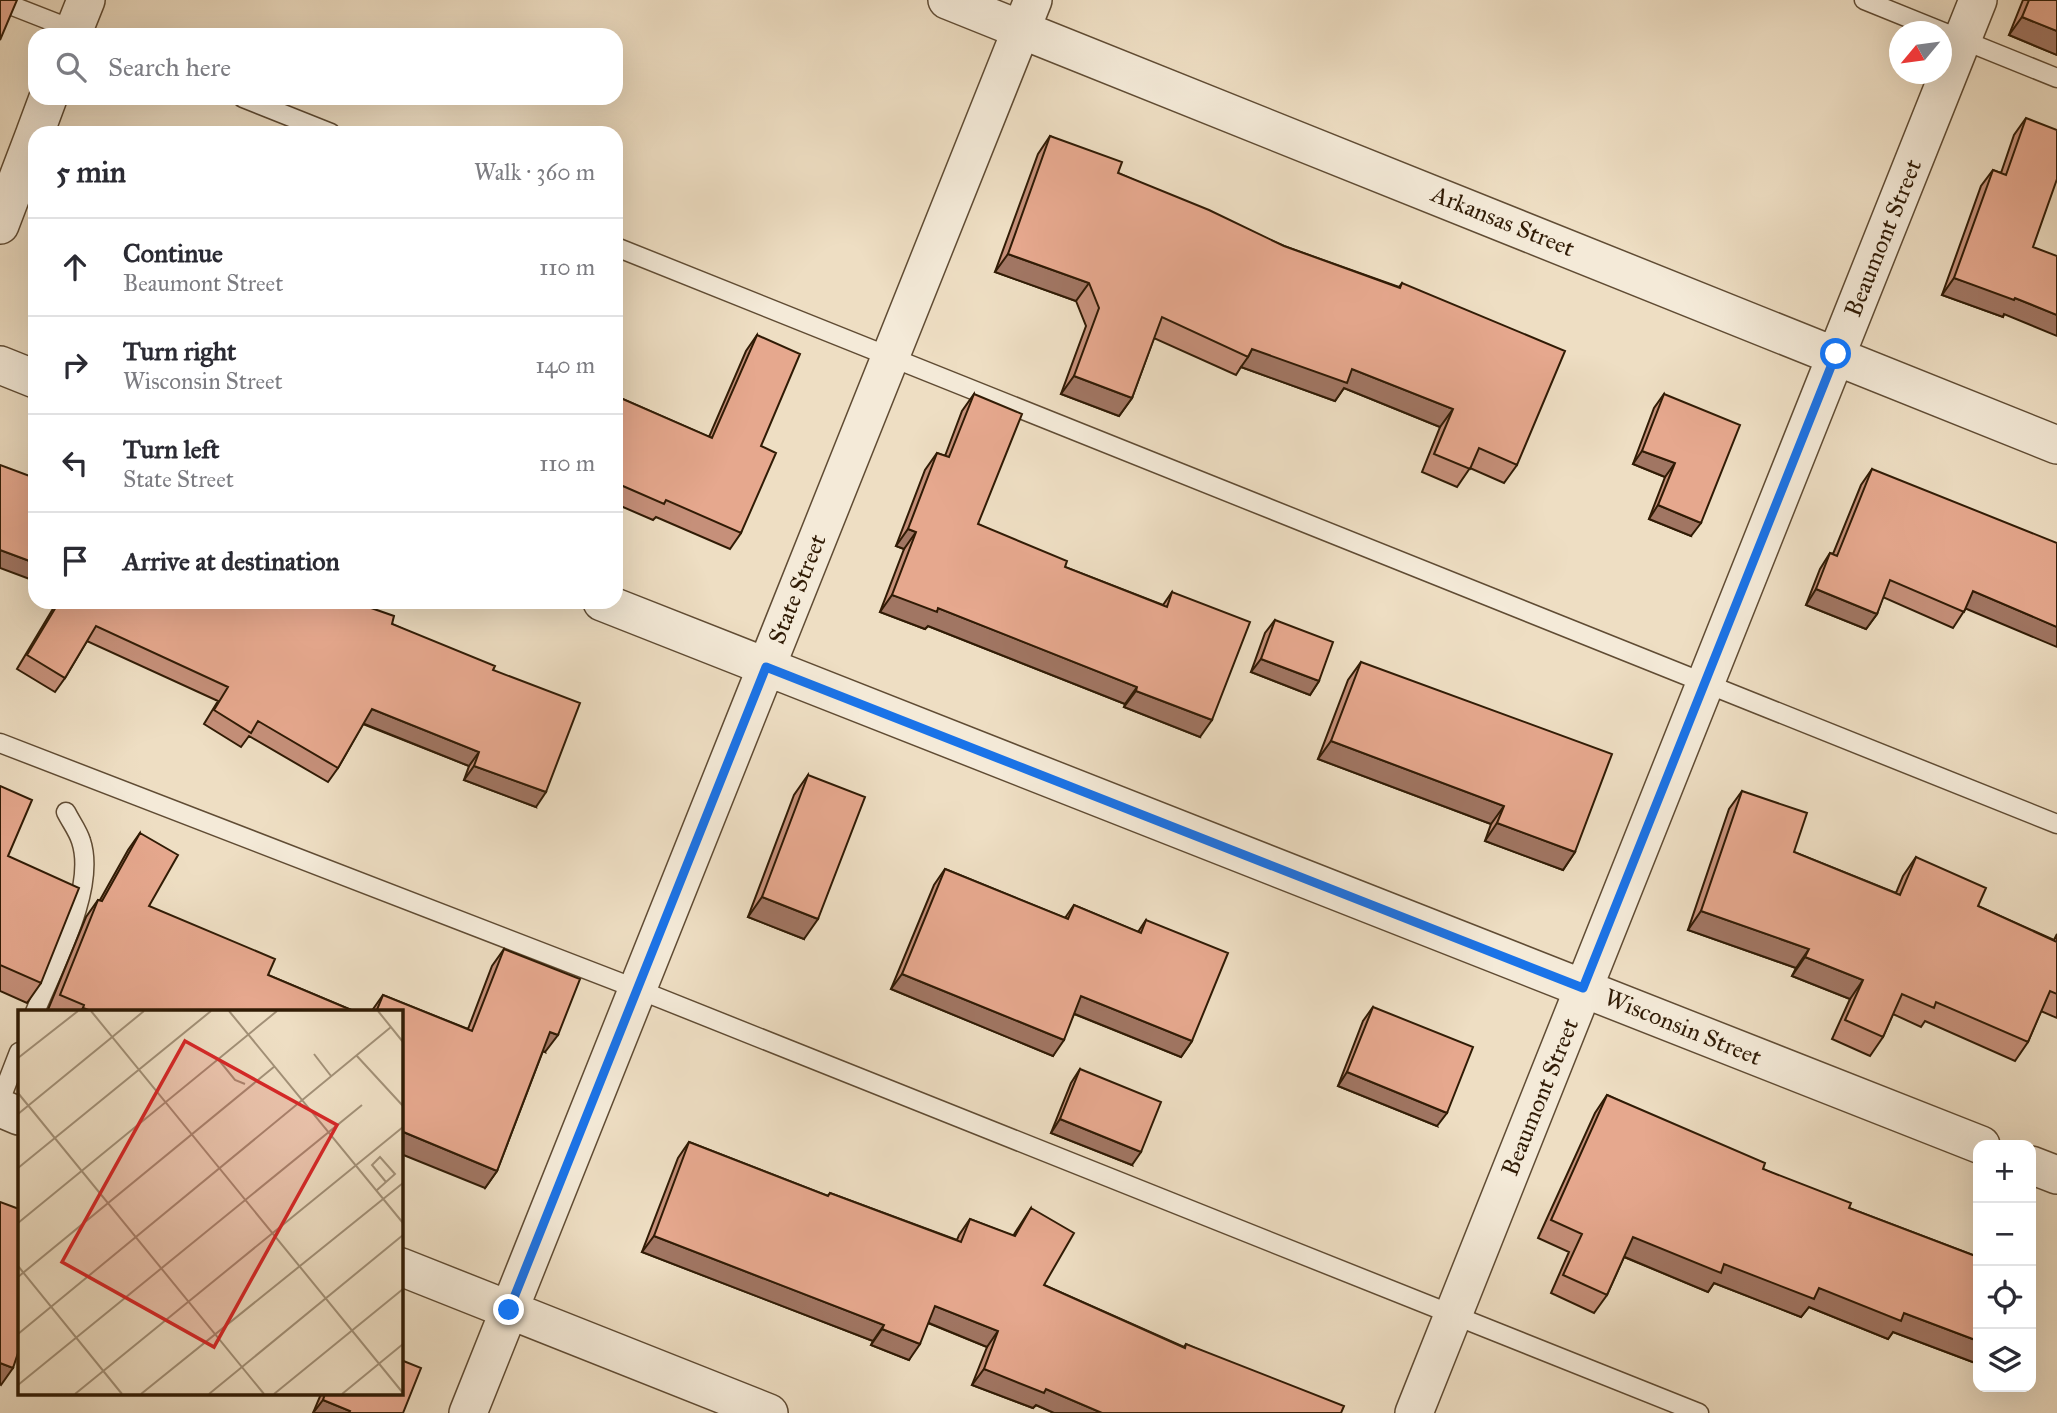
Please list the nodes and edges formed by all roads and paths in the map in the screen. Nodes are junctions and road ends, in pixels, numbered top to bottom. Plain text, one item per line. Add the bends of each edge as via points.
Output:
1 (947, 0) edge
2 (1864, 0) edge
3 (1978, 0) edge
4 (0, 1) edge
5 (1027, 14) edge
6 (79, 25) edge
7 (1962, 40) junction
8 (2057, 78) edge
9 (45, 105) edge
10 (261, 105) edge
11 (38, 126) edge
12 (313, 126) edge
13 (28, 151) edge
14 (0, 225) edge
15 (623, 250) edge
16 (1836, 354) junction
17 (890, 357) junction
18 (0, 365) edge
19 (28, 376) edge
20 (2057, 445) edge
21 (620, 609) edge
22 (766, 667) junction
23 (1705, 683) junction
24 (0, 743) edge
25 (66, 812) dead end
26 (2057, 824) edge
27 (1583, 988) junction
28 (637, 989) junction
29 (36, 1010) edge
30 (18, 1055) edge
31 (0, 1101) edge
32 (0, 1108) edge
33 (18, 1116) edge
34 (1973, 1142) edge
35 (2036, 1167) edge
36 (2057, 1175) edge
37 (402, 1267) edge
38 (509, 1310) junction
39 (1454, 1313) junction
40 (468, 1413) edge
41 (768, 1413) edge
42 (1414, 1413) edge
43 (1699, 1413) edge

1 - 5 street, Arkansas Street
2 - 7 lane
3 - 7 street, Beaumont Street
4 - 6 lane
5 - 16 street, Arkansas Street
5 - 17 street, State Street
7 - 8 lane
7 - 16 street, Beaumont Street
9 - 11 street
10 - 12 lane
13 - 14 street
15 - 17 lane
16 - 20 street, Arkansas Street
16 - 23 street, Beaumont Street
17 - 22 street, State Street
17 - 23 lane
18 - 19 street
21 - 22 street, Wisconsin Street
22 - 27 street, Wisconsin Street
22 - 28 street, State Street
23 - 26 lane
23 - 27 street, Beaumont Street
24 - 28 lane
25 - 29 lane via 81,842 85,871 80,900
27 - 34 street, Wisconsin Street
27 - 39 street, Beaumont Street
28 - 38 street, State Street
28 - 39 lane
30 - 31 lane
32 - 33 street
35 - 36 street
37 - 38 street
38 - 40 street, State Street
38 - 41 street
39 - 42 street, Beaumont Street
39 - 43 lane

